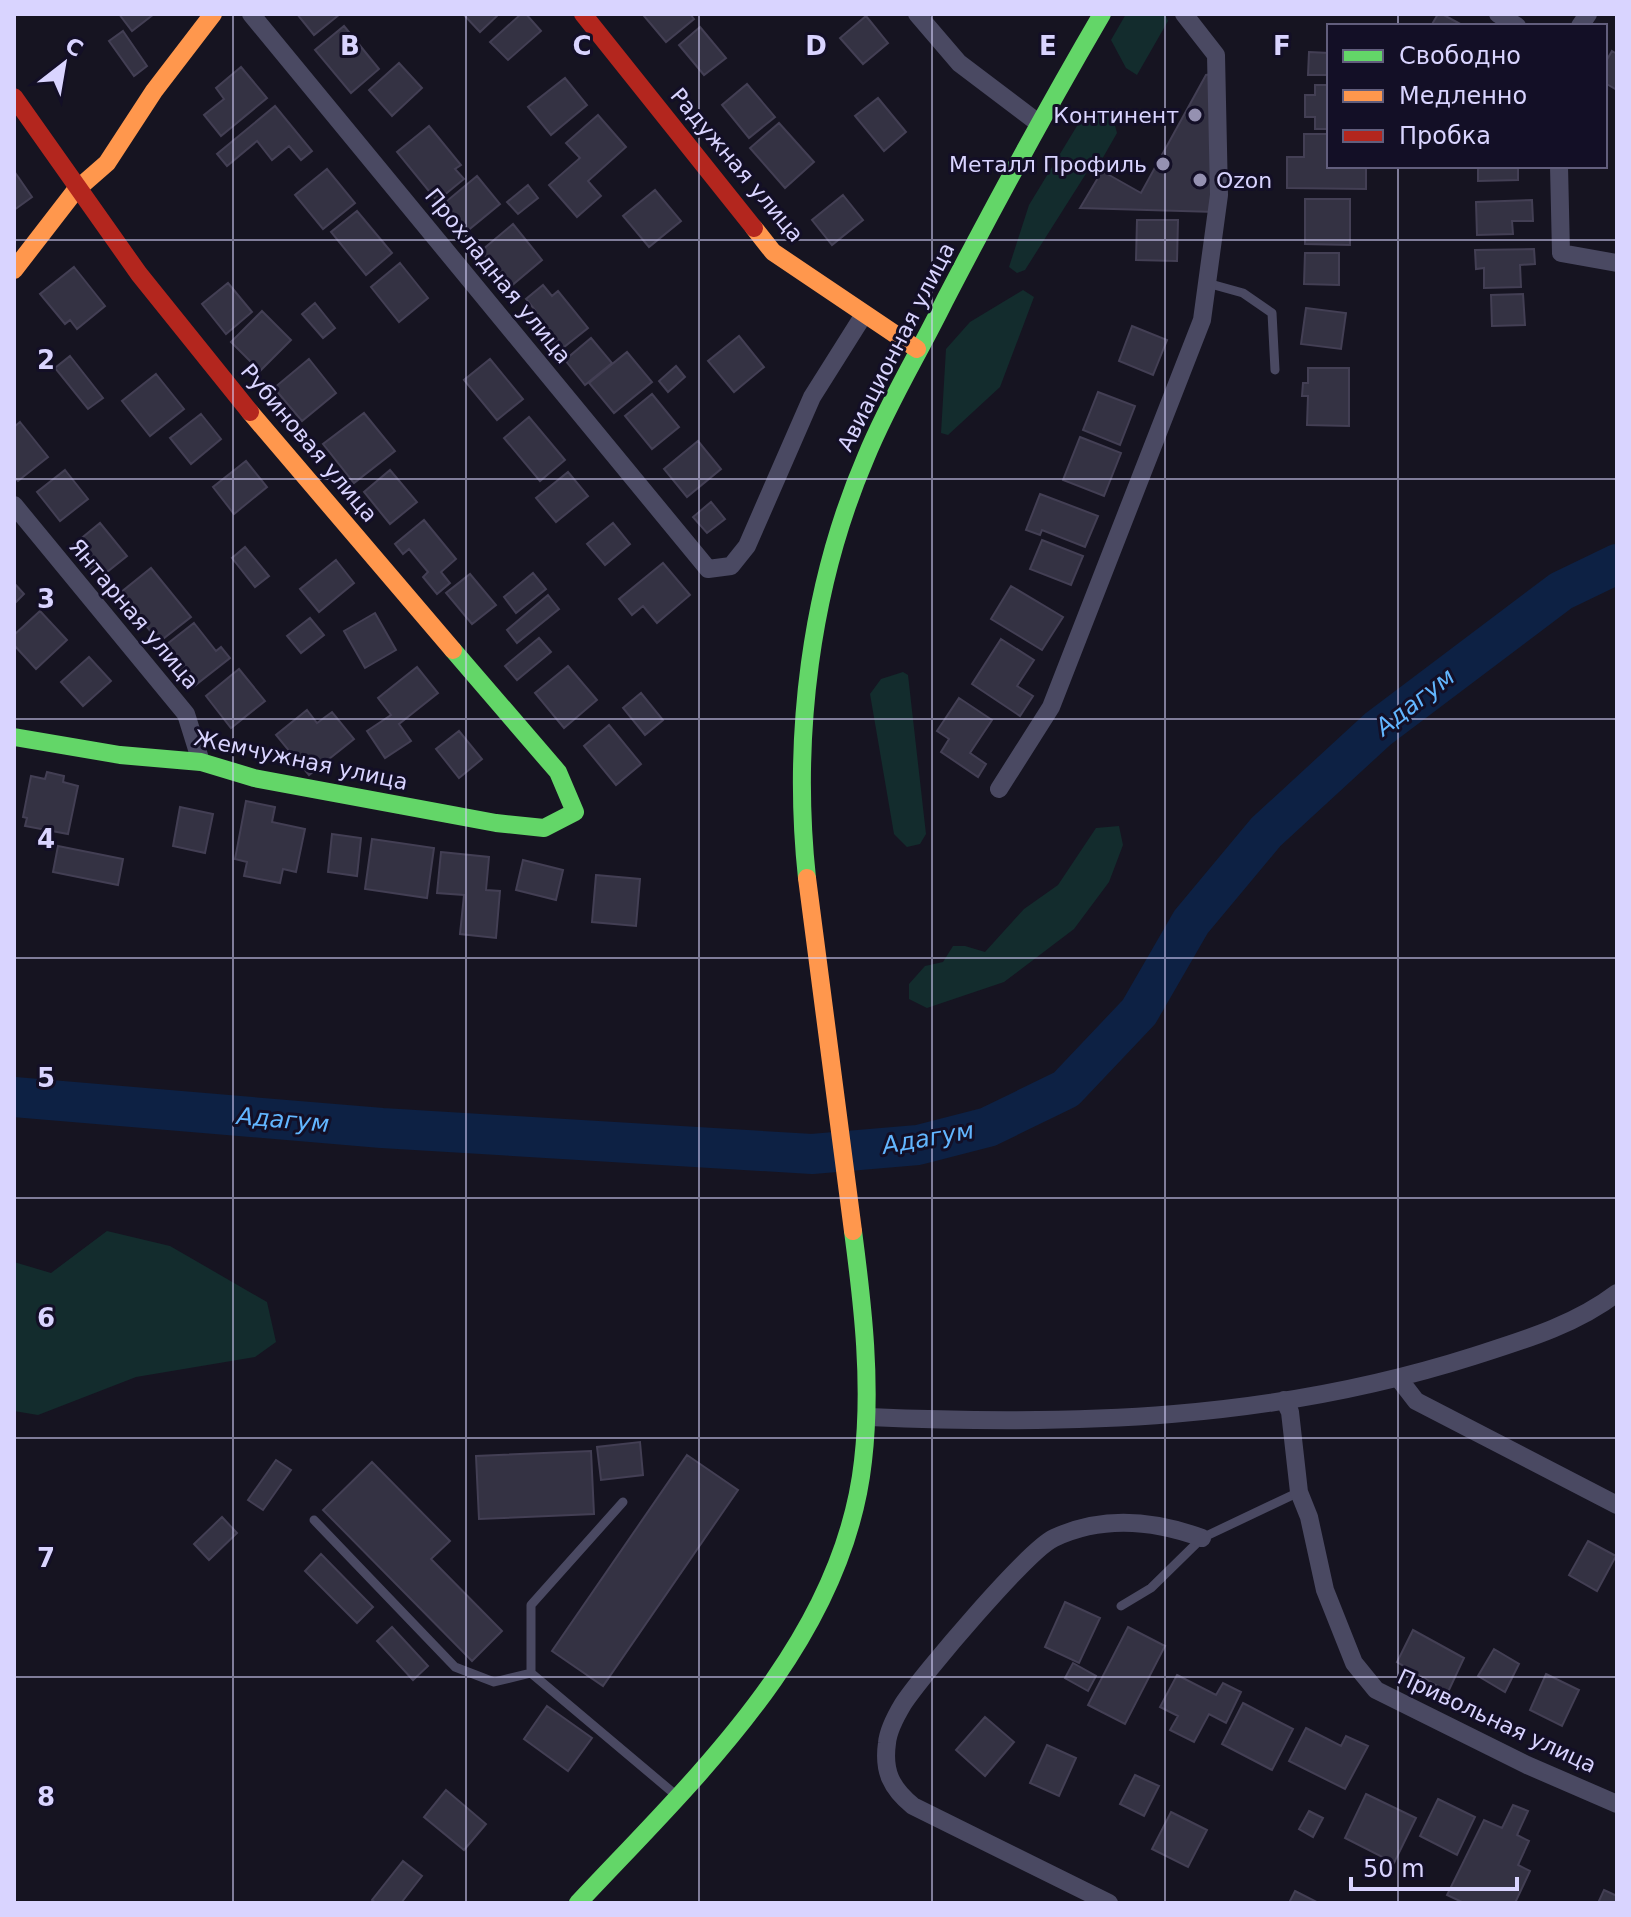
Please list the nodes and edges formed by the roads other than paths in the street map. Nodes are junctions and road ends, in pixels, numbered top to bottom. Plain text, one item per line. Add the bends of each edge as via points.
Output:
1 (213, 14) edge
2 (251, 14) edge
3 (583, 14) edge
4 (917, 14) edge
5 (1102, 14) edge
6 (1184, 14) edge
7 (14, 97) edge
8 (1037, 122) junction
9 (1559, 168) edge
10 (75, 191) junction
11 (1617, 263) edge
12 (14, 270) edge
13 (1207, 283) junction
14 (863, 316) junction
15 (917, 349) junction
16 (1275, 370) dead end
17 (14, 505) edge
18 (14, 737) edge
19 (201, 762) junction
20 (999, 789) dead end
21 (575, 812) joint
22 (1617, 1293) edge
23 (1399, 1379) junction
24 (1284, 1400) junction
25 (869, 1417) junction
26 (1299, 1492) junction
27 (623, 1502) dead end
28 (1617, 1505) edge
29 (314, 1520) dead end
30 (1202, 1538) junction
31 (1121, 1606) dead end
32 (531, 1673) junction
33 (677, 1796) junction
34 (1617, 1804) edge
35 (578, 1903) edge
36 (1109, 1903) edge

1 - 10 main road via 107,163
2 - 14 street, Прохладная улица via 708,569 731,566 747,546 812,397
3 - 14 main road, Радужная улица via 773,252
4 - 8 street via 959,63
5 - 8 main road, Авиационная улица
6 - 13 street via 1216,55 1219,195
7 - 10 main road, Рубиновая улица
8 - 15 main road, Авиационная улица
9 - 11 street via 1561,253
10 - 12 main road
10 - 21 main road, Рубиновая улица via 202,354 558,772
13 - 16 lane via 1243,293 1272,313
13 - 20 street via 1202,320 1051,707
14 - 15 main road, Радужная улица
15 - 25 main road, Авиационная улица via 864,461 837,540 814,636 801,800 816,968 868,1343
17 - 19 street, Янтарная улица via 186,714
18 - 19 main road, Жемчужная улица
19 - 21 main road, Жемчужная улица via 254,778 496,823 544,828
22 - 23 street via 1548,1332
23 - 24 street
23 - 28 street via 1416,1401
24 - 25 street via 1107,1421
24 - 26 street, Привольная улица
25 - 33 main road, Авиационная улица via 851,1521 833,1574 801,1638 754,1707
26 - 30 lane
26 - 34 street, Привольная улица via 1325,1590 1354,1663 1376,1690
27 - 32 lane via 531,1605
29 - 32 lane via 455,1667 494,1682
30 - 31 lane via 1151,1588
30 - 36 street via 1172,1527 1107,1521 1052,1538 987,1602 903,1704 887,1739 885,1769 897,1793 913,1806
32 - 33 lane
33 - 35 main road, Авиационная улица

